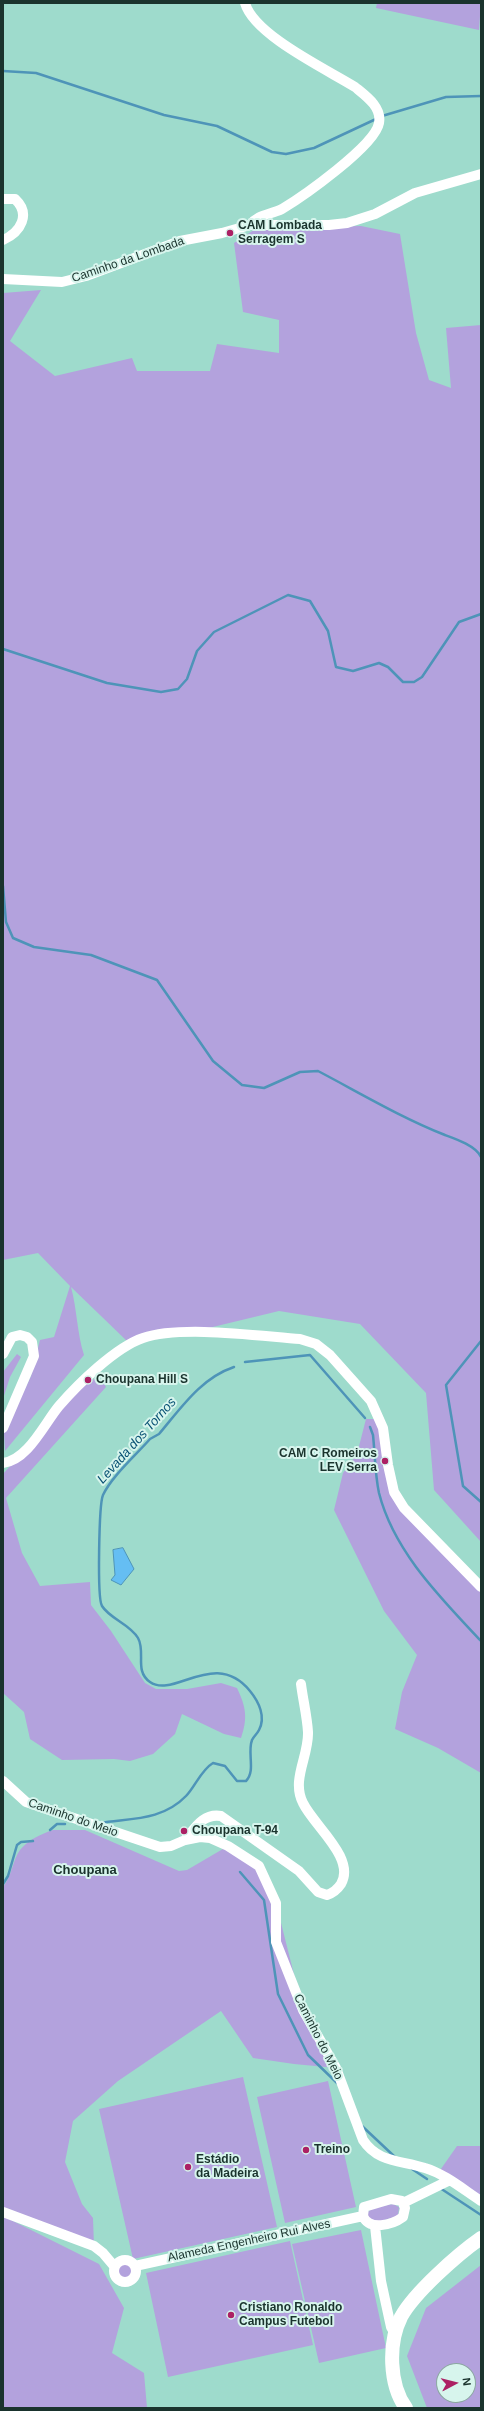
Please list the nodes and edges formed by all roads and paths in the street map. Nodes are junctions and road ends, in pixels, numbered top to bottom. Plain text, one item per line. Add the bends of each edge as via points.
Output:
1 (245, 3) edge
2 (481, 174) edge
3 (3, 199) edge
4 (250, 225) junction
5 (3, 240) edge
6 (3, 279) edge
7 (3, 1354) edge
8 (3, 1428) edge
9 (3, 1463) edge
10 (481, 1586) edge
11 (301, 1684) dead end
12 (3, 1781) edge
13 (185, 1840) junction
14 (448, 2181) junction
15 (481, 2201) edge
16 (403, 2203) junction
17 (3, 2212) edge
18 (362, 2216) junction
19 (375, 2226) junction
20 (481, 2238) edge
21 (114, 2266) junction
22 (135, 2266) junction
23 (395, 2334) junction
24 (406, 2408) edge

1 - 4 street via 260,28 355,87 368,98 378,112 379,124 373,137 344,164 281,209 260,216
2 - 4 street, Caminho da Lombada via 415,194 375,214 347,223
3 - 5 street via 15,199 21,205 23,218 20,228 14,235
4 - 6 street, Caminho da Lombada via 180,241 80,278 43,282
7 - 8 street via 12,1337 20,1335 27,1337 34,1348 34,1356
9 - 10 street via 13,1460 25,1450 60,1405 92,1372 142,1338 155,1334 192,1332 300,1339 316,1344 330,1355 371,1402 383,1428 394,1492 404,1508
11 - 13 street via 306,1721 306,1753 298,1788 303,1803 344,1865 343,1879 338,1889 327,1895 318,1892 299,1871 221,1816 212,1815 203,1819
12 - 13 street, Caminho do Meio via 22,1800 89,1825 160,1846 171,1846
13 - 14 street, Caminho do Meio via 210,1838 259,1866 276,1903 276,1942 303,2010 336,2068 363,2140 369,2148 387,2160 426,2168
14 - 15 street, Caminho do Meio
14 - 16 street
16 - 18 street via 396,2199 368,2205 362,2211
16 - 19 street via 403,2217
17 - 21 street via 94,2246
18 - 19 street via 366,2222
18 - 22 street, Alameda Engenheiro Rui Alves
19 - 23 street via 381,2281 391,2327
20 - 23 main road via 464,2250 414,2300 401,2318
21 - 22 street via 126,2260
21 - 22 street via 116,2279 124,2283 133,2279
23 - 24 main road via 394,2370 399,2399

